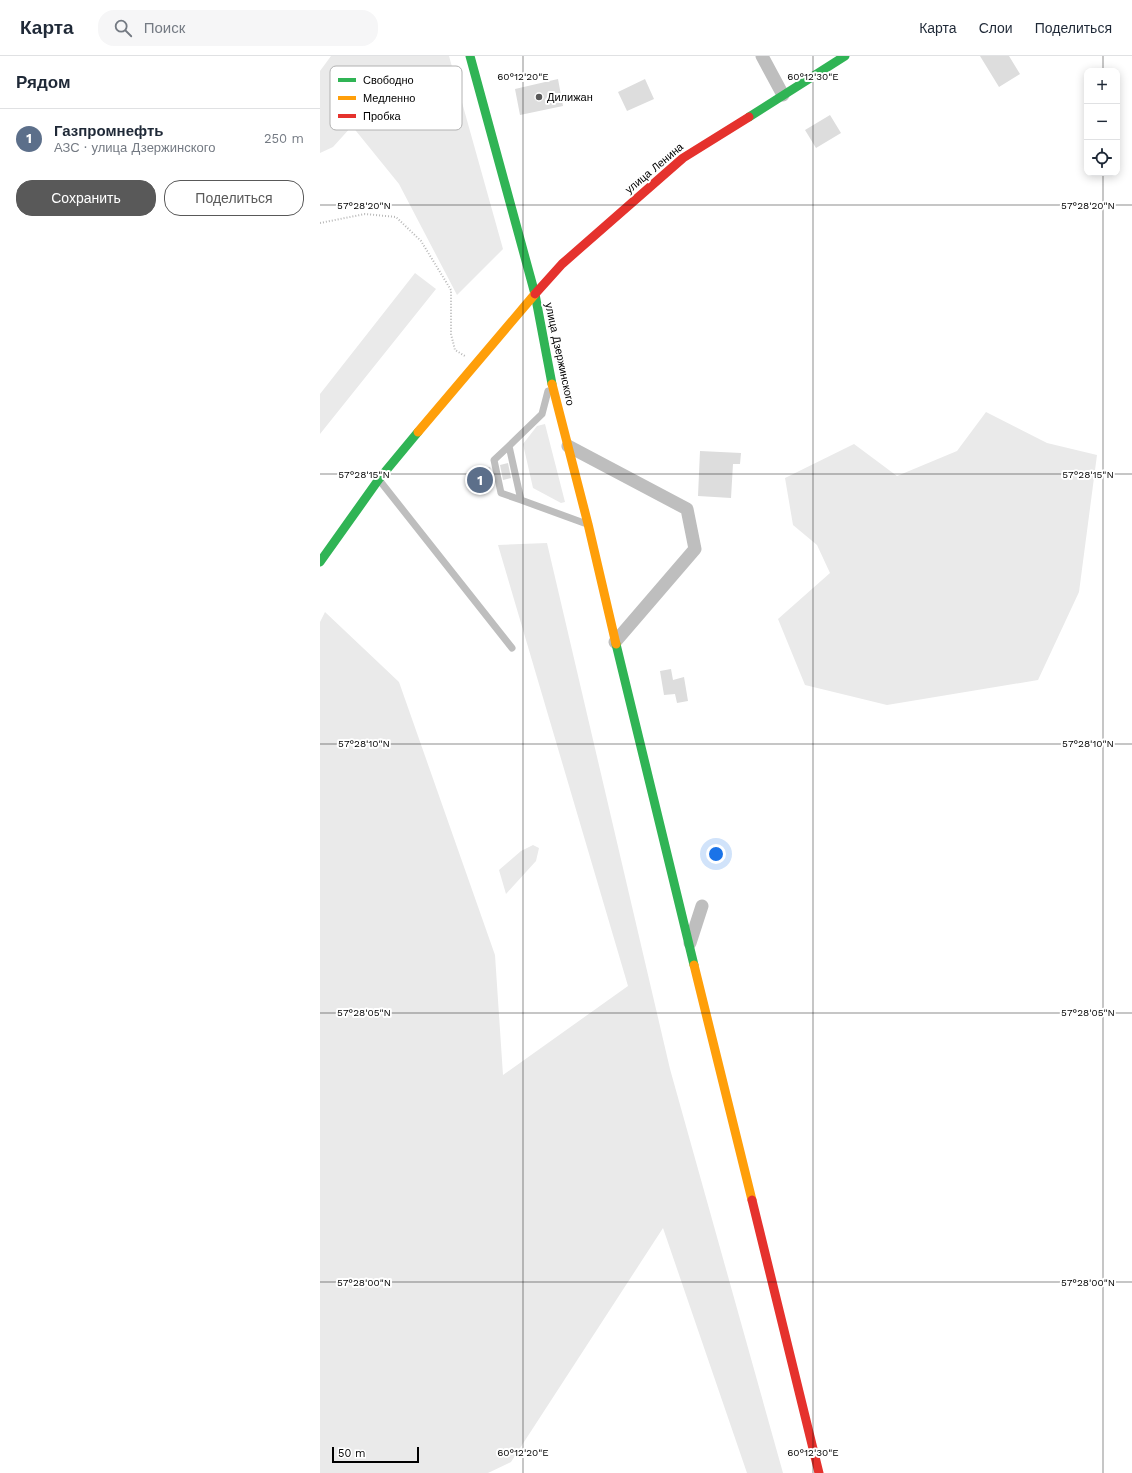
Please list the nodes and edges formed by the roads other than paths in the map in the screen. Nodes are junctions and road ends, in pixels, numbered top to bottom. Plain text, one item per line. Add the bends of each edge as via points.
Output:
1 (470, 56) edge
2 (762, 56) edge
3 (845, 56) edge
4 (783, 95) junction
5 (535, 294) junction
6 (551, 378) junction
7 (509, 446) junction
8 (568, 446) junction
9 (379, 479) junction
10 (520, 500) junction
11 (588, 524) junction
12 (320, 562) edge
13 (616, 642) junction
14 (512, 648) dead end
15 (702, 906) dead end
16 (690, 944) junction
17 (819, 1473) edge

1 - 5 main road, улица Дзержинского
2 - 4 street
3 - 4 main road, улица Ленина
4 - 5 main road, улица Ленина via 682,158 562,264
5 - 6 main road, улица Дзержинского
5 - 9 main road, улица Ленина
6 - 7 lane via 542,414
6 - 8 main road, улица Дзержинского
7 - 10 lane
7 - 10 lane via 494,460 501,492
8 - 11 main road, улица Дзержинского
8 - 13 street via 687,509 695,549
9 - 12 main road, улица Ленина
9 - 14 lane
10 - 11 lane
11 - 13 main road, улица Дзержинского
13 - 16 main road, улица Дзержинского
15 - 16 street
16 - 17 main road, улица Дзержинского

